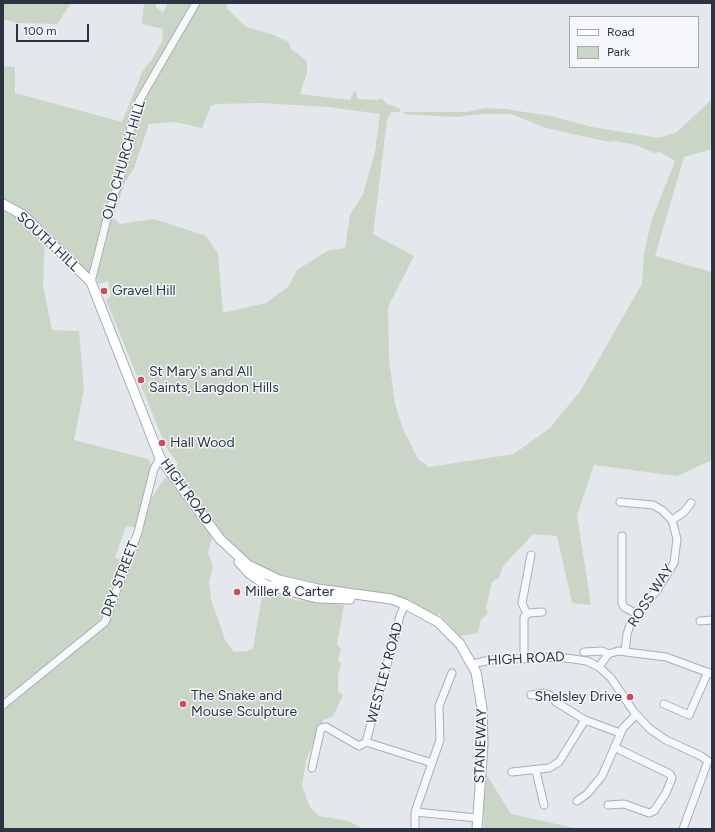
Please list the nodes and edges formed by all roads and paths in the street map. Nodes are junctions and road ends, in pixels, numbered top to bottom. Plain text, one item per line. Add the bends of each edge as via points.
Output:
1 (196, 3) edge
2 (3, 204) edge
3 (91, 282) junction
4 (160, 458) junction
5 (620, 502) dead end
6 (691, 502) dead end
7 (672, 520) junction
8 (622, 536) dead end
9 (531, 555) dead end
10 (405, 604) junction
11 (542, 612) dead end
12 (527, 614) junction
13 (637, 614) junction
14 (700, 620) dead end
15 (712, 620) edge
16 (584, 652) dead end
17 (625, 652) junction
18 (608, 654) junction
19 (524, 659) junction
20 (473, 664) junction
21 (599, 667) junction
22 (452, 673) dead end
23 (710, 673) edge
24 (531, 695) dead end
25 (664, 704) dead end
26 (3, 705) edge
27 (636, 715) junction
28 (585, 720) junction
29 (620, 733) junction
30 (366, 742) junction
31 (614, 748) junction
32 (710, 761) edge
33 (432, 763) junction
34 (312, 768) dead end
35 (536, 771) junction
36 (512, 772) dead end
37 (577, 801) dead end
38 (544, 805) dead end
39 (608, 805) dead end
40 (415, 812) junction
41 (477, 818) junction
42 (415, 829) edge
43 (477, 829) edge
44 (683, 829) edge

1 - 3 street, OLD CHURCH HILL via 139,101
2 - 3 main road, SOUTH HILL via 22,215
3 - 4 main road, HIGH ROAD
4 - 10 main road, HIGH ROAD via 225,543 248,564 280,580
4 - 26 street, DRY STREET via 154,469 138,532 105,622
5 - 7 street via 653,505
6 - 7 street via 684,512
7 - 13 street, ROSS WAY via 677,539 674,563 657,590
8 - 13 street via 622,603 624,607
9 - 12 street via 522,601
10 - 20 main road, HIGH ROAD via 438,622 460,644
10 - 30 street, WESTLEY ROAD
11 - 12 street
12 - 19 street via 523,622
13 - 17 street, ROSS WAY via 628,630
14 - 15 street
16 - 18 street via 602,651
17 - 18 street
17 - 23 street via 666,657
18 - 21 street
19 - 20 street, HIGH ROAD via 490,660
19 - 21 street, HIGH ROAD via 569,657
20 - 41 main road, STANEWAY via 480,686 483,723
21 - 27 street, HIGH ROAD via 614,681
22 - 33 street via 439,706 440,740
23 - 25 street via 689,715
24 - 28 street via 544,693 551,696 556,702
27 - 29 street
27 - 32 street, HIGH ROAD via 662,737
28 - 29 street
28 - 35 street via 559,762
29 - 31 street
30 - 33 street
30 - 34 street via 359,746 326,727 321,728
31 - 37 street via 602,776 587,794
31 - 39 street via 670,774 672,778 654,811 649,813 624,804
32 - 44 street
33 - 40 street
35 - 36 street
35 - 38 street
40 - 41 street
40 - 42 street
41 - 43 main road, STANEWAY

